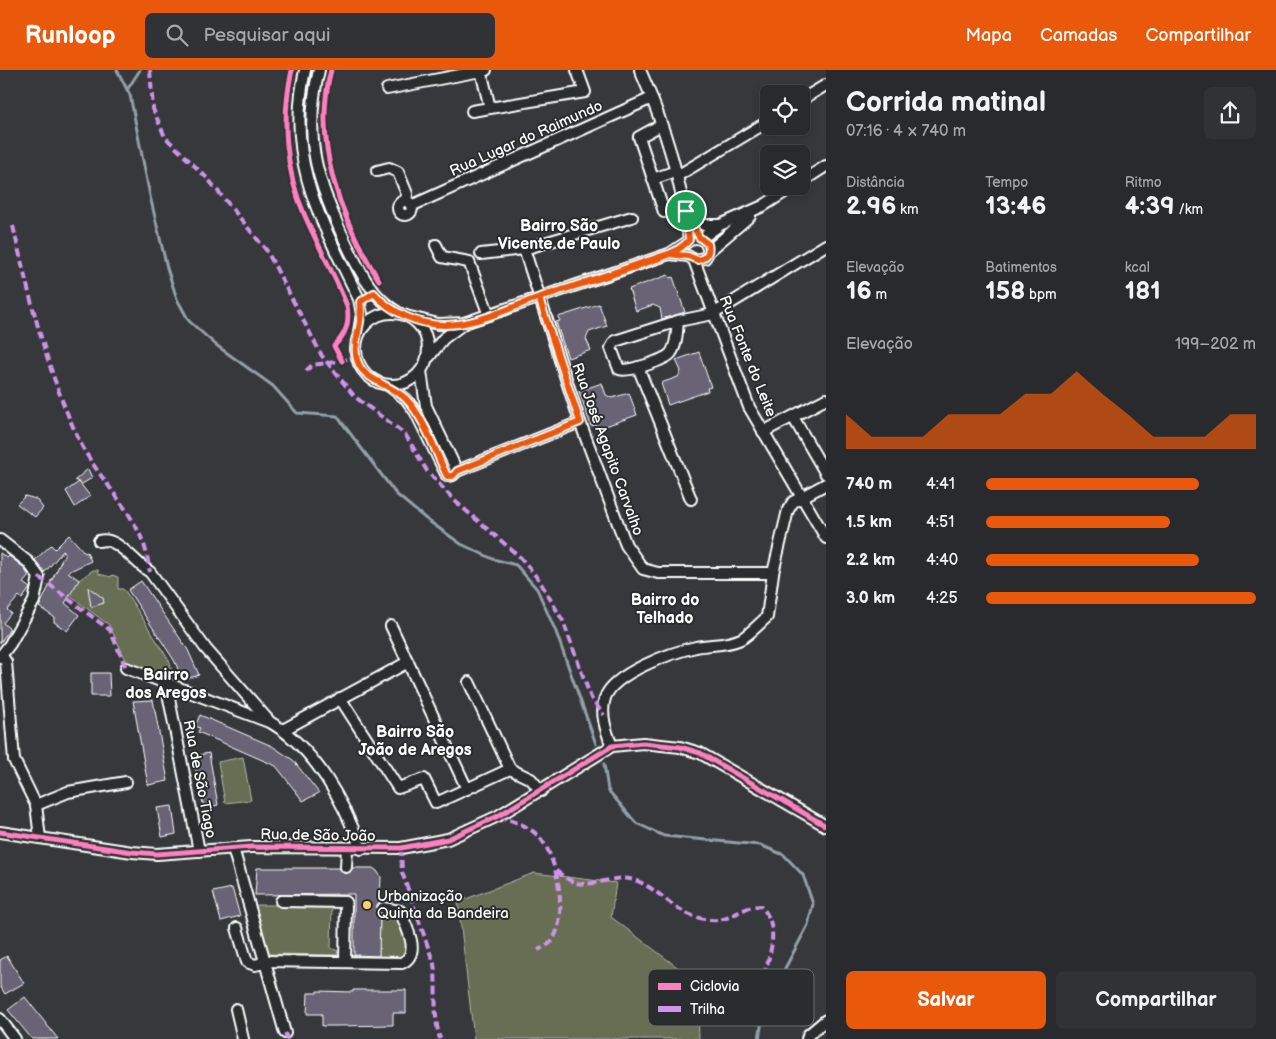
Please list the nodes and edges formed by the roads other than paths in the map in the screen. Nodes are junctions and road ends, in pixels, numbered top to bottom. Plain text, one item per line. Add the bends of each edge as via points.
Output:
1 (305, 70) edge
2 (319, 70) edge
3 (484, 70) edge
4 (577, 70) edge
5 (640, 70) edge
6 (826, 85) edge
7 (387, 89) dead end
8 (810, 95) edge
9 (652, 98) junction
10 (490, 108) junction
11 (472, 111) dead end
12 (661, 125) junction
13 (760, 125) edge
14 (826, 166) edge
15 (378, 171) dead end
16 (677, 173) junction
17 (810, 176) edge
18 (653, 179) junction
19 (780, 195) edge
20 (763, 206) junction
21 (687, 212) junction
22 (632, 217) dead end
23 (720, 226) junction
24 (694, 240) junction
25 (436, 245) dead end
26 (826, 245) edge
27 (524, 249) junction
28 (481, 254) dead end
29 (668, 254) junction
30 (707, 254) junction
31 (691, 258) junction
32 (702, 276) junction
33 (539, 298) junction
34 (399, 313) junction
35 (712, 314) junction
36 (489, 315) junction
37 (410, 317) junction
38 (678, 321) junction
39 (464, 324) junction
40 (359, 332) junction
41 (427, 360) junction
42 (638, 367) junction
43 (421, 371) junction
44 (388, 385) junction
45 (826, 399) edge
46 (793, 417) junction
47 (580, 422) junction
48 (763, 432) junction
49 (457, 471) junction
50 (826, 474) edge
51 (826, 484) edge
52 (802, 497) junction
53 (691, 499) dead end
54 (826, 538) edge
55 (0, 540) edge
56 (99, 541) dead end
57 (773, 572) junction
58 (391, 626) dead end
59 (1, 656) edge
60 (408, 662) junction
61 (126, 668) dead end
62 (469, 682) dead end
63 (166, 683) junction
64 (340, 698) junction
65 (270, 722) junction
66 (283, 730) junction
67 (612, 746) junction
68 (510, 769) junction
69 (126, 782) dead end
70 (467, 789) junction
71 (541, 791) junction
72 (36, 805) junction
73 (826, 826) edge
74 (0, 832) edge
75 (40, 838) junction
76 (234, 848) junction
77 (347, 848) junction
78 (361, 849) junction
79 (199, 852) junction
80 (346, 867) dead end
81 (281, 901) dead end
82 (383, 908) dead end
83 (237, 928) dead end
84 (264, 962) junction
85 (346, 962) junction
86 (236, 1009) dead end
87 (0, 1019) edge
88 (826, 1020) edge
89 (285, 1033) dead end
90 (15, 1039) edge
91 (243, 1039) edge
92 (807, 1039) edge

1 - 40 street via 299,127 305,173 316,209 359,299 362,314
2 - 34 street via 314,90 312,129 313,150 322,188 360,271 384,304
3 - 7 street
3 - 10 street
4 - 10 street via 585,92
5 - 9 street
6 - 8 street
9 - 12 street
9 - 15 street, Rua Lugar do Raimundo via 409,203 398,172 390,168
10 - 11 street
12 - 16 street
12 - 18 street via 639,135
13 - 16 street
14 - 17 street
16 - 18 street
16 - 21 street
18 - 21 street via 664,212
19 - 20 street
20 - 23 street
20 - 30 street
21 - 23 street via 704,225
21 - 24 street
22 - 27 street
23 - 24 street
24 - 29 street
24 - 30 street via 708,244
24 - 31 street via 685,250
25 - 36 street via 442,257 469,262
26 - 35 street
27 - 28 street
27 - 33 street, Rua José Agapito Carvalho
29 - 31 street
29 - 33 street
30 - 31 street
30 - 32 street
31 - 32 street
32 - 35 street, Rua Fonte do Leite
33 - 36 street
33 - 47 street, Rua José Agapito Carvalho
34 - 37 street
34 - 40 street via 387,312 376,316
35 - 38 street
35 - 48 street, Rua Fonte do Leite via 749,407
36 - 39 street
37 - 39 street via 438,324
37 - 41 street via 426,336
38 - 42 street via 671,353
38 - 42 street via 612,344 619,369 626,371
39 - 41 street via 443,339
40 - 44 street via 356,349 360,366 367,376
41 - 43 street
42 - 53 street
43 - 44 street via 412,380
43 - 49 street via 426,406
44 - 49 street via 415,411 447,476 453,476
45 - 46 street
46 - 48 street
46 - 50 street
47 - 49 street
47 - 57 street, Rua José Agapito Carvalho via 626,545 643,569 658,572
48 - 52 street, Rua Fonte do Leite
51 - 52 street
52 - 54 street, Rua Fonte do Leite
52 - 57 street via 793,502 784,518
55 - 59 street via 28,562 39,577 34,601
56 - 65 street via 110,541 124,549 140,567 150,572 206,649
57 - 67 street via 767,617 743,638 722,646 696,647 656,661 615,684 605,696 603,710
58 - 60 street
59 - 72 street via 6,662 14,760
60 - 64 street
60 - 70 street
61 - 63 street
62 - 68 street
63 - 65 street
63 - 79 street, Rua de São Tiago
64 - 66 street
64 - 70 street via 398,788 424,779 436,803
65 - 66 street
66 - 78 street via 316,763 355,832
67 - 71 street, Rua de São João
67 - 73 street via 643,743 700,753
68 - 70 street
68 - 71 street via 531,780
69 - 72 street via 68,792
71 - 78 street, Rua de São João via 448,839 401,848
72 - 75 street
74 - 75 street, Rua de São João
75 - 79 street, Rua de São João via 132,852
76 - 77 street, Rua de São João
76 - 79 street, Rua de São João
76 - 84 street
77 - 78 street, Rua de São João
77 - 80 street
81 - 85 street via 346,902
82 - 85 street via 400,911 412,946 409,960 402,963
83 - 84 street via 247,962 255,965
84 - 85 street
84 - 89 street
86 - 91 street
87 - 90 street
88 - 92 street via 808,1034

